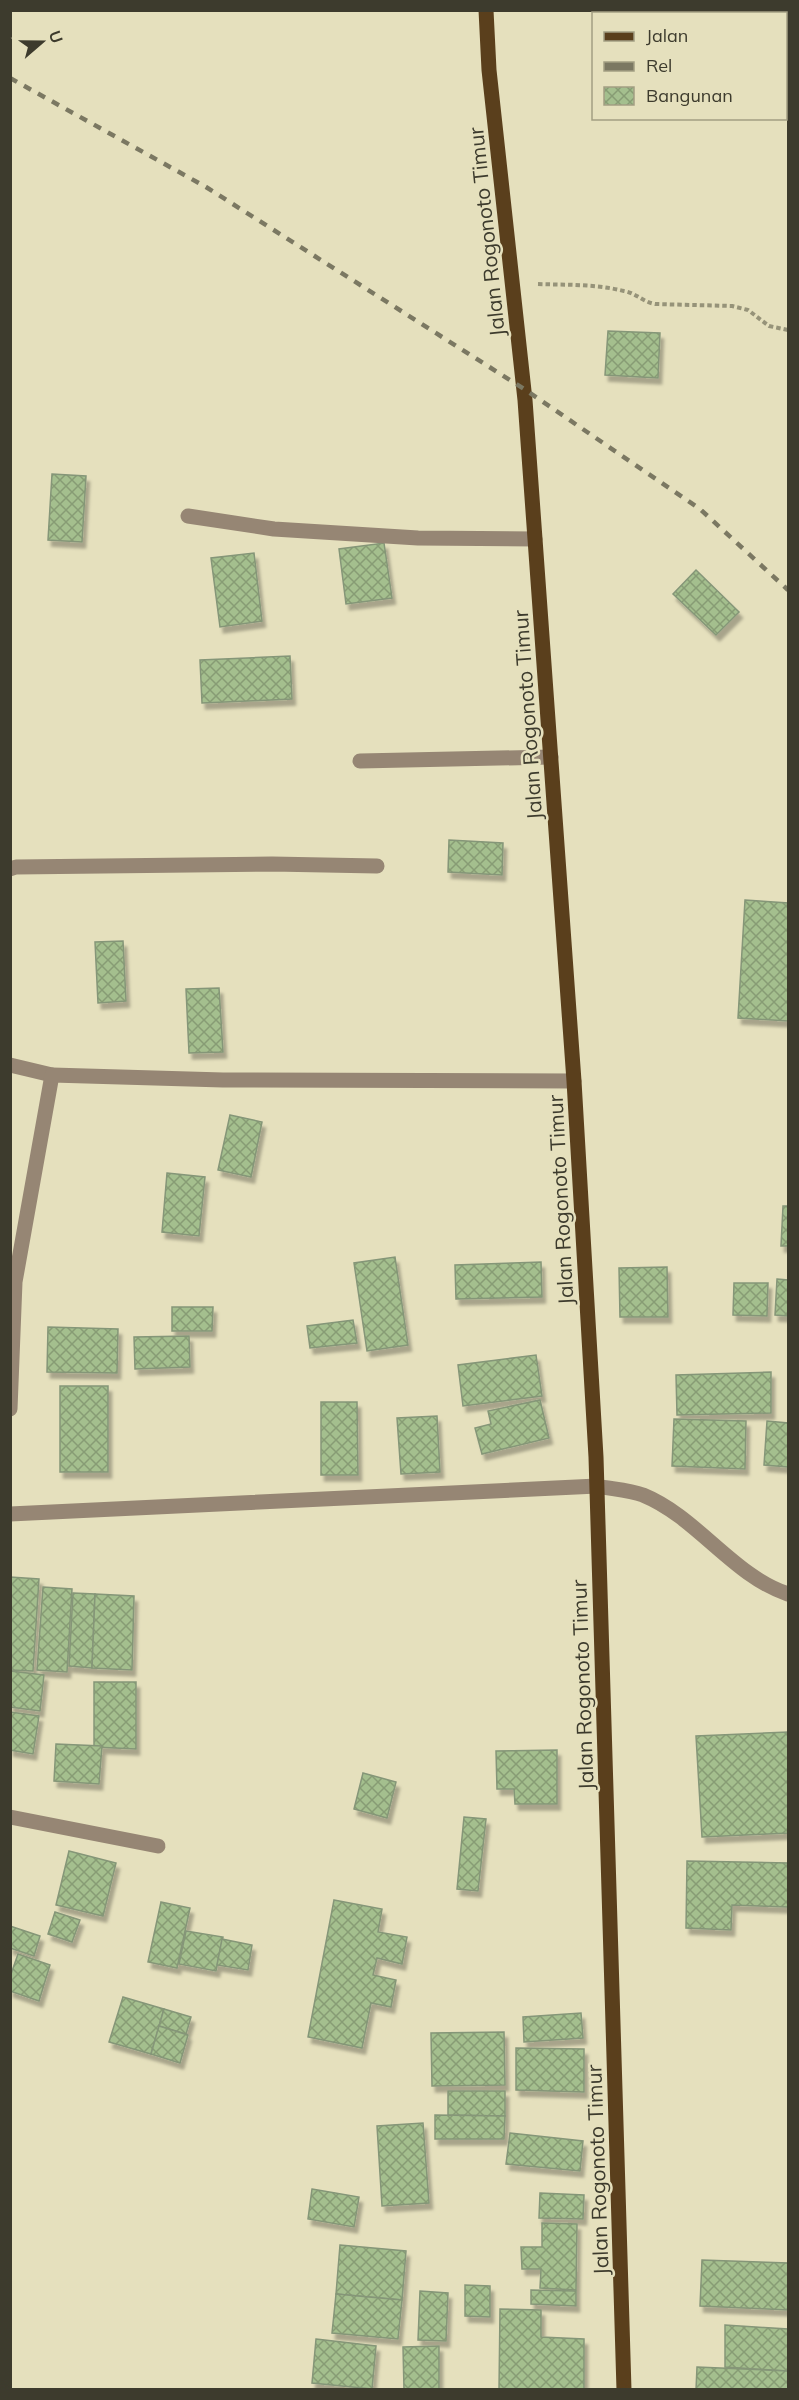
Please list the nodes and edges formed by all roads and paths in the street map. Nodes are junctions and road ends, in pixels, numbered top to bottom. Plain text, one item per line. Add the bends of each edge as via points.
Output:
1 (486, 10) edge
2 (513, 283) junction
3 (789, 330) edge
4 (188, 516) dead end
5 (535, 539) junction
6 (551, 757) junction
7 (360, 761) dead end
8 (377, 866) dead end
9 (10, 869) edge
10 (10, 1065) edge
11 (52, 1074) junction
12 (574, 1081) junction
13 (10, 1408) edge
14 (597, 1486) junction
15 (10, 1514) edge
16 (789, 1594) edge
17 (10, 1817) edge
18 (158, 1846) dead end
19 (624, 2390) edge

1 - 2 main road, Jalan Rogonoto Timur
2 - 3 path via 597,286 627,291 655,304 732,306 748,310 769,326
2 - 5 main road, Jalan Rogonoto Timur
4 - 5 street via 273,529 418,538
5 - 6 main road, Jalan Rogonoto Timur
6 - 7 street
6 - 12 main road, Jalan Rogonoto Timur
8 - 9 street
10 - 11 street
11 - 12 street via 223,1080
11 - 13 street via 15,1282
12 - 14 main road, Jalan Rogonoto Timur
14 - 15 street
14 - 16 street via 643,1495 769,1587
14 - 19 main road, Jalan Rogonoto Timur
17 - 18 street

